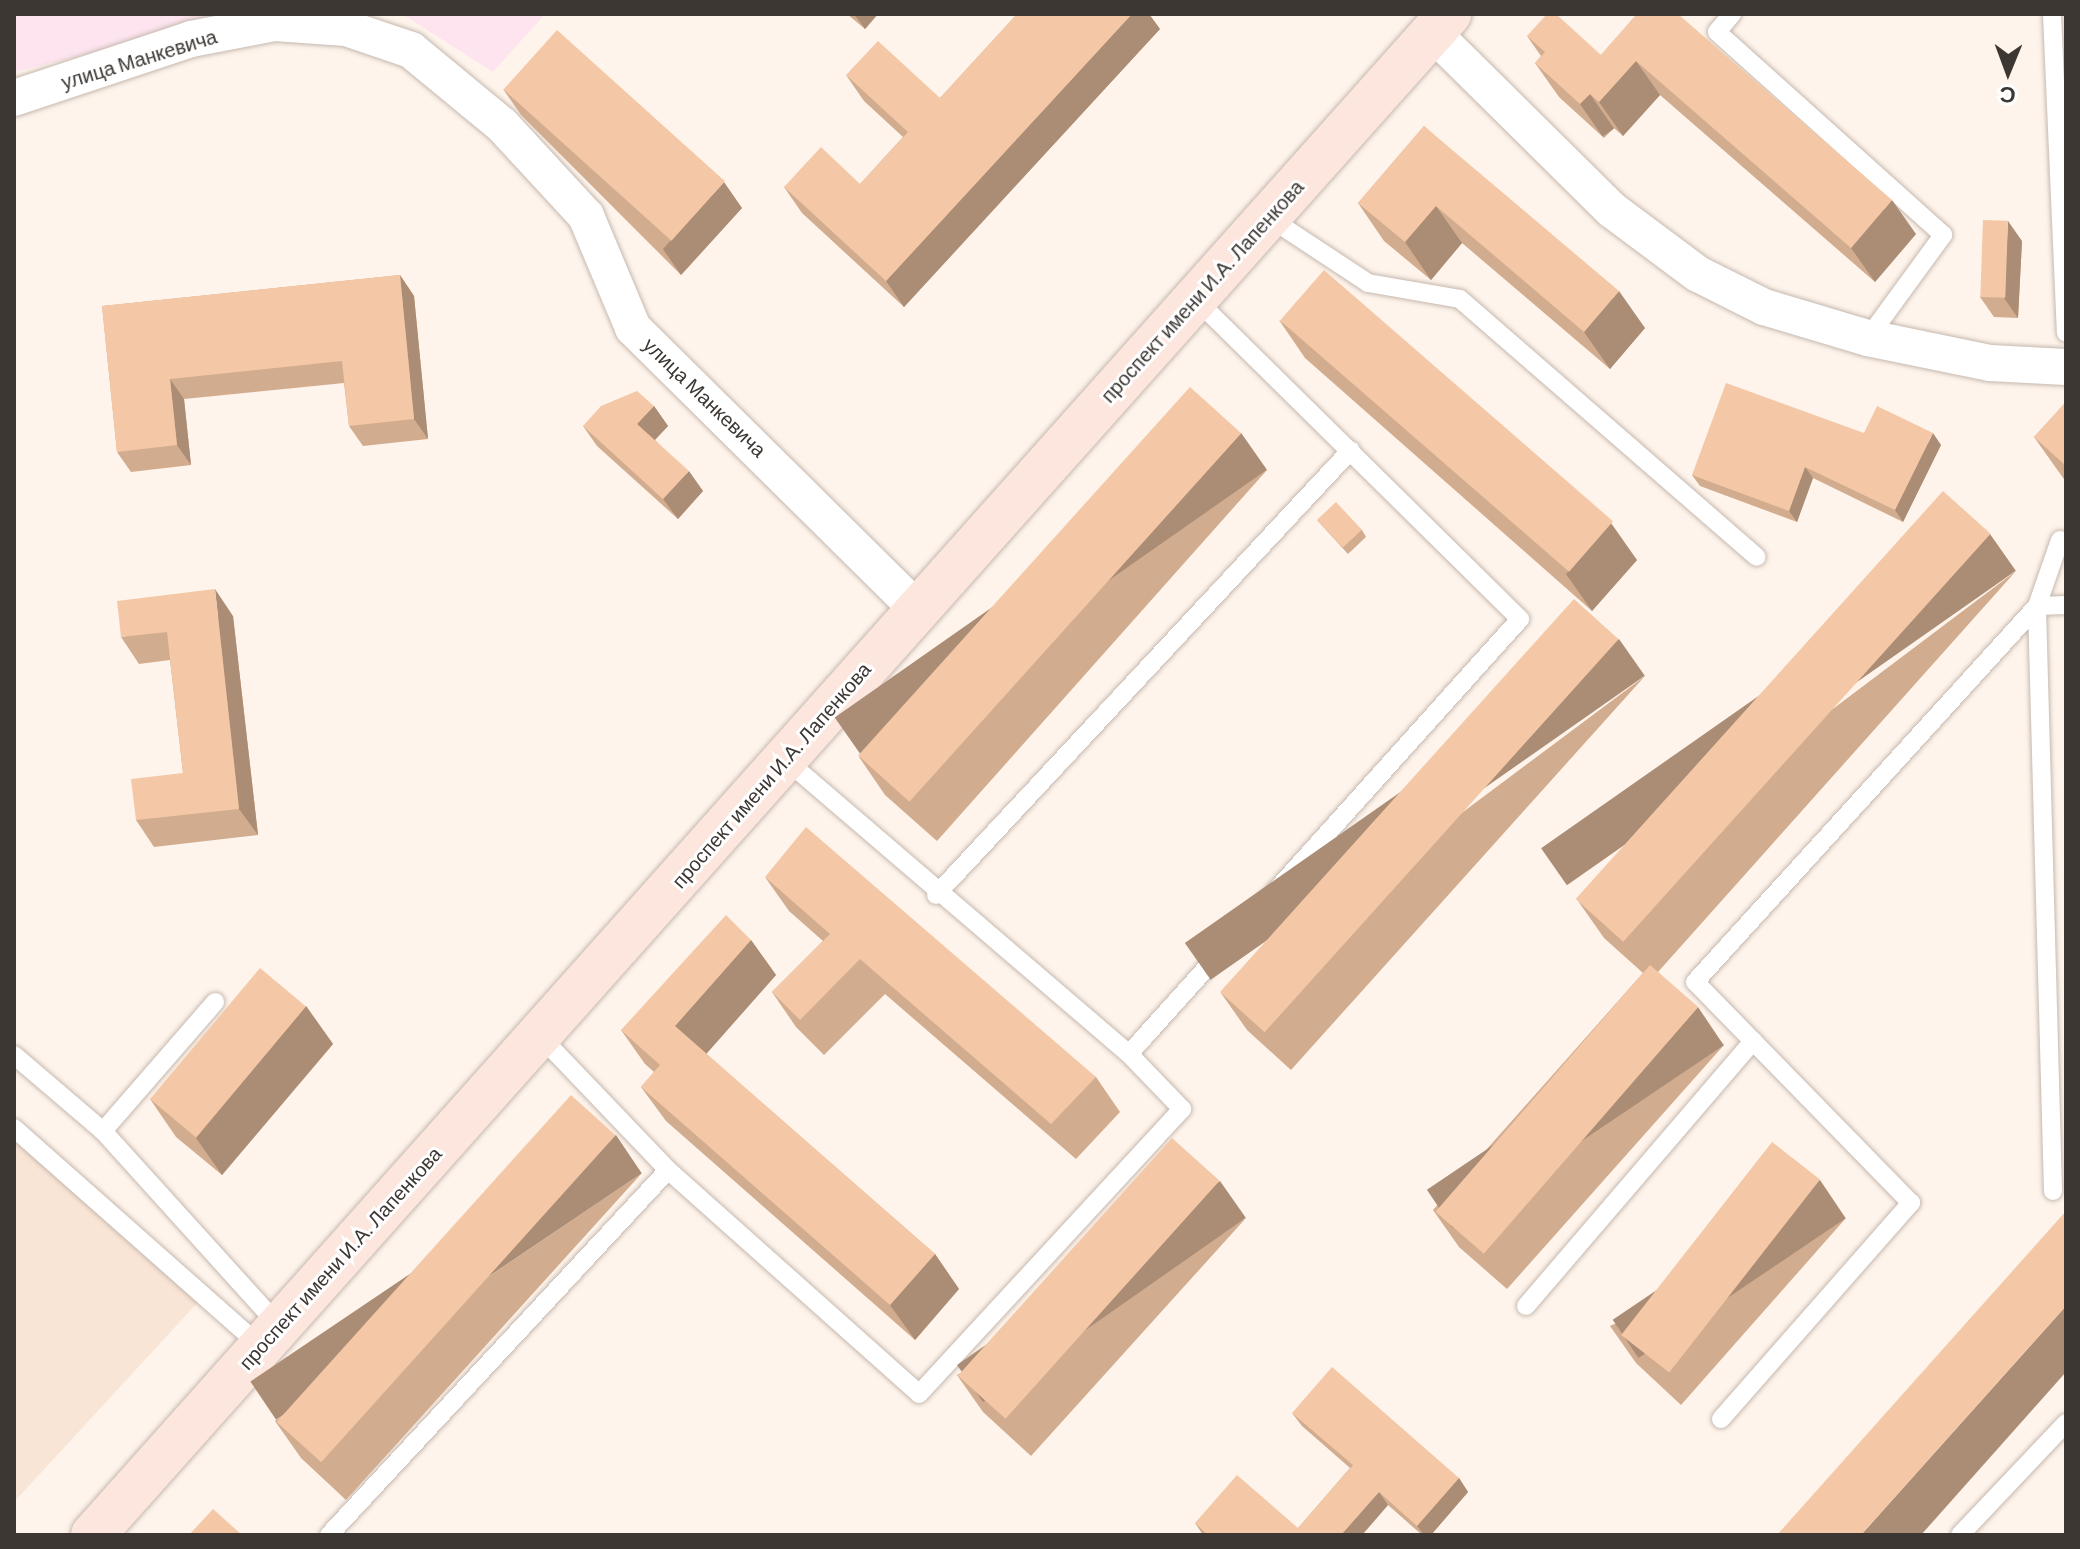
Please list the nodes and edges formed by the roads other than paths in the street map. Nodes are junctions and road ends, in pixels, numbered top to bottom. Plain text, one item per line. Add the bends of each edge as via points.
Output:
1 (1732, 14) edge
2 (2052, 14) edge
3 (1440, 23) edge
4 (14, 98) edge
5 (1268, 217) junction
6 (1197, 300) junction
7 (2066, 333) edge
8 (1868, 338) junction
9 (2066, 367) edge
10 (1351, 450) junction
11 (2060, 540) dead end
12 (1757, 557) dead end
13 (2066, 605) edge
14 (2037, 606) junction
15 (916, 608) junction
16 (785, 759) junction
17 (936, 895) junction
18 (215, 1002) dead end
19 (540, 1036) junction
20 (1753, 1041) junction
21 (1129, 1054) junction
22 (14, 1055) edge
23 (14, 1128) edge
24 (103, 1131) junction
25 (668, 1170) junction
26 (2053, 1191) dead end
27 (1526, 1306) dead end
28 (269, 1336) junction
29 (1721, 1419) dead end
30 (2066, 1423) edge
31 (93, 1535) edge
32 (329, 1535) edge
33 (1960, 1535) edge

1 - 8 lane via 1717,32 1943,235
2 - 7 lane
3 - 5 main road, проспект имени И.А. Лапенкова
3 - 8 street via 1612,210 1698,274 1764,307
4 - 15 street, улица Манкевича via 191,39 275,23 346,28 411,50 502,125 586,216 633,328
5 - 6 main road, проспект имени И.А. Лапенкова
5 - 12 lane via 1368,283 1460,299
6 - 10 lane
6 - 15 main road, проспект имени И.А. Лапенкова
8 - 9 street via 1990,363
10 - 17 lane
10 - 21 lane via 1520,619
11 - 14 lane
13 - 14 lane
14 - 20 lane via 1695,982
14 - 26 lane
15 - 16 main road, проспект имени И.А. Лапенкова
16 - 17 lane
16 - 19 main road, проспект имени И.А. Лапенкова
17 - 21 lane
18 - 24 lane
19 - 25 lane
19 - 28 main road, проспект имени И.А. Лапенкова
20 - 27 lane
20 - 29 lane via 1911,1203
21 - 25 lane via 1182,1109 919,1394
22 - 24 lane
23 - 28 lane
24 - 28 lane
25 - 32 lane
28 - 31 main road, проспект имени И.А. Лапенкова
30 - 33 lane

